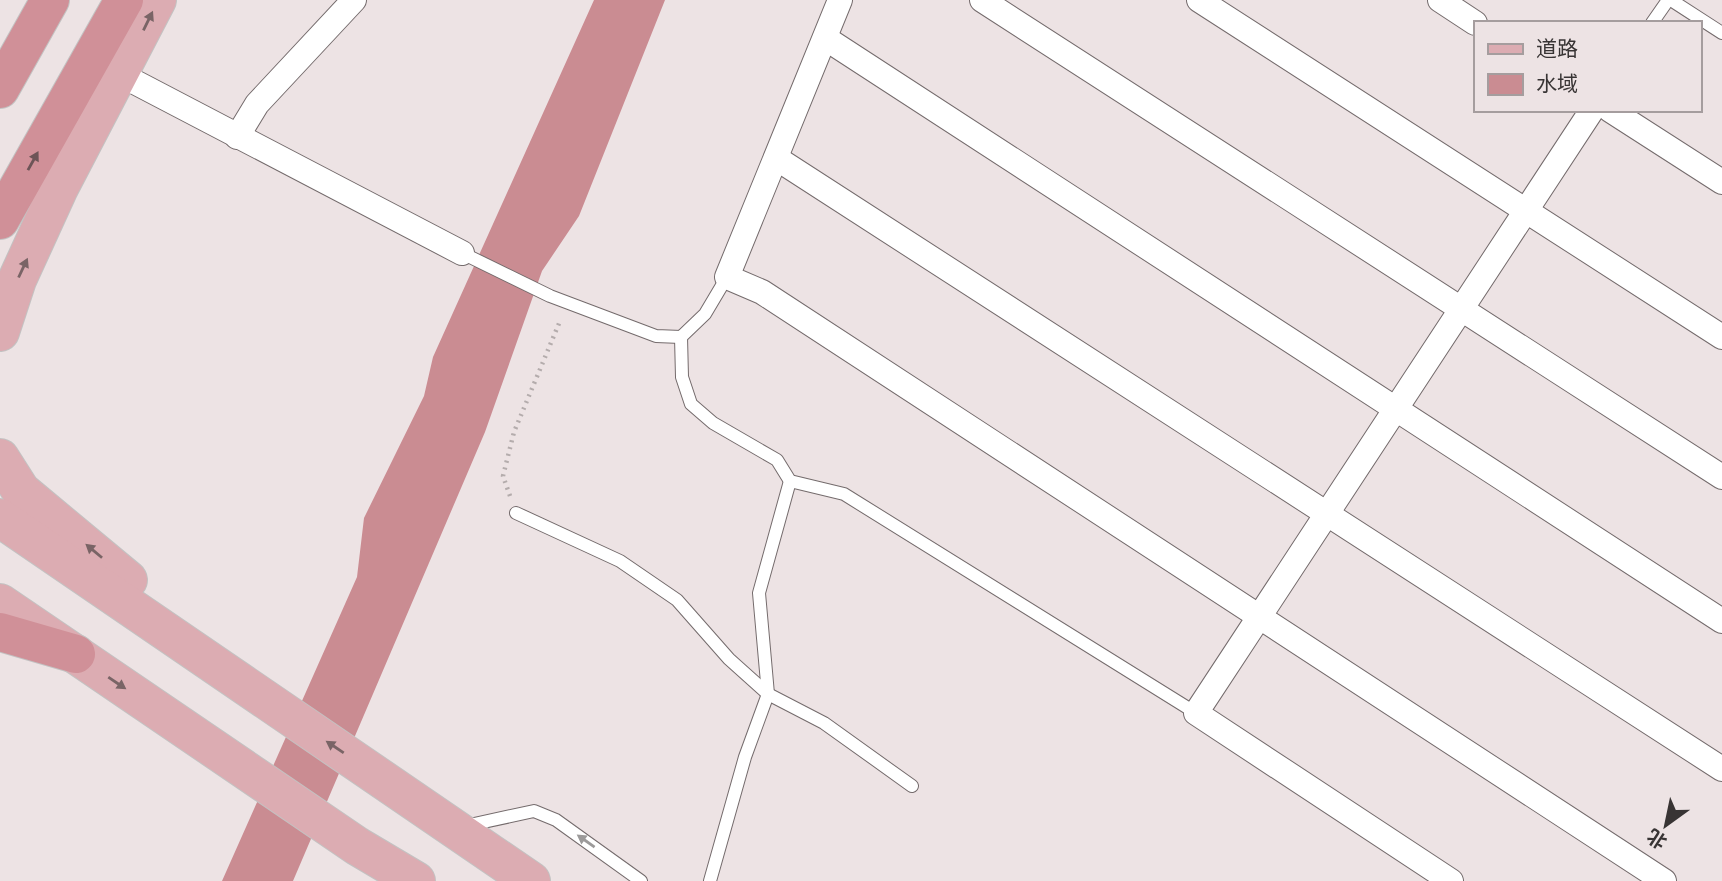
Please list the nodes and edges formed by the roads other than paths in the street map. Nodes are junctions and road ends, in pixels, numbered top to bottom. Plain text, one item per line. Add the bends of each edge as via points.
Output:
1 (35, 0) edge
2 (50, 0) edge
3 (124, 0) edge
4 (157, 0) edge
5 (354, 0) edge
6 (840, 0) edge
7 (982, 0) edge
8 (1199, 0) edge
9 (1440, 0) edge
10 (1669, 0) edge
11 (1653, 21) edge
12 (1474, 22) edge
13 (1722, 33) edge
14 (825, 38) junction
15 (0, 61) edge
16 (105, 67) junction
17 (0, 89) edge
18 (1591, 112) edge
19 (1613, 112) edge
20 (237, 137) junction
21 (776, 158) junction
22 (1722, 182) edge
23 (1525, 211) junction
24 (0, 220) edge
25 (462, 253) joint
26 (727, 277) junction
27 (1460, 309) junction
28 (0, 332) edge
29 (681, 337) junction
30 (1722, 337) edge
31 (1393, 410) junction
32 (0, 458) edge
33 (1722, 477) edge
34 (790, 481) junction
35 (516, 513) road end
36 (1326, 513) junction
37 (0, 518) edge
38 (0, 603) edge
39 (1259, 617) junction
40 (1722, 621) edge
41 (0, 632) edge
42 (76, 654) junction
43 (768, 694) junction
44 (270, 702) junction
45 (1196, 713) junction
46 (1722, 769) edge
47 (912, 786) dead end
48 (454, 828) junction
49 (357, 846) junction
50 (391, 881) edge
51 (416, 881) edge
52 (531, 881) edge
53 (641, 881) edge
54 (710, 881) edge
55 (1451, 881) edge
56 (1664, 881) edge

1 - 15 highway
2 - 17 highway
3 - 16 highway
16 -> 4 main road
5 - 20 street via 257,104
6 - 14 street
7 - 27 street
8 - 23 street
9 - 12 street
10 - 11 lane
10 - 13 lane
14 - 21 street
14 - 31 street
16 - 20 street
24 -> 16 highway
28 -> 16 main road
18 - 23 street
19 - 22 street
20 - 25 street
21 - 26 street
21 - 36 street
23 - 27 street
23 - 30 street
25 - 29 lane via 550,296 656,336
26 - 29 lane via 705,314
26 - 39 street via 762,292
27 - 31 street
27 - 33 street
29 - 34 lane via 682,377 691,404 713,423 777,460
31 - 36 street
31 - 40 street
44 -> 32 main road via 21,491
34 - 43 lane via 759,593
34 - 45 lane via 844,495
35 - 43 lane via 620,561 677,600 729,659
36 - 39 street
36 - 46 street
37 - 44 main road
38 - 42 main road
39 - 45 street
39 - 56 street
41 - 42 highway
42 -> 49 main road
43 - 47 lane via 824,723
43 - 54 lane
48 -> 44 main road
45 - 55 street
48 - 52 main road
53 -> 48 lane via 556,820 534,811
49 - 50 lane
49 - 51 main road

